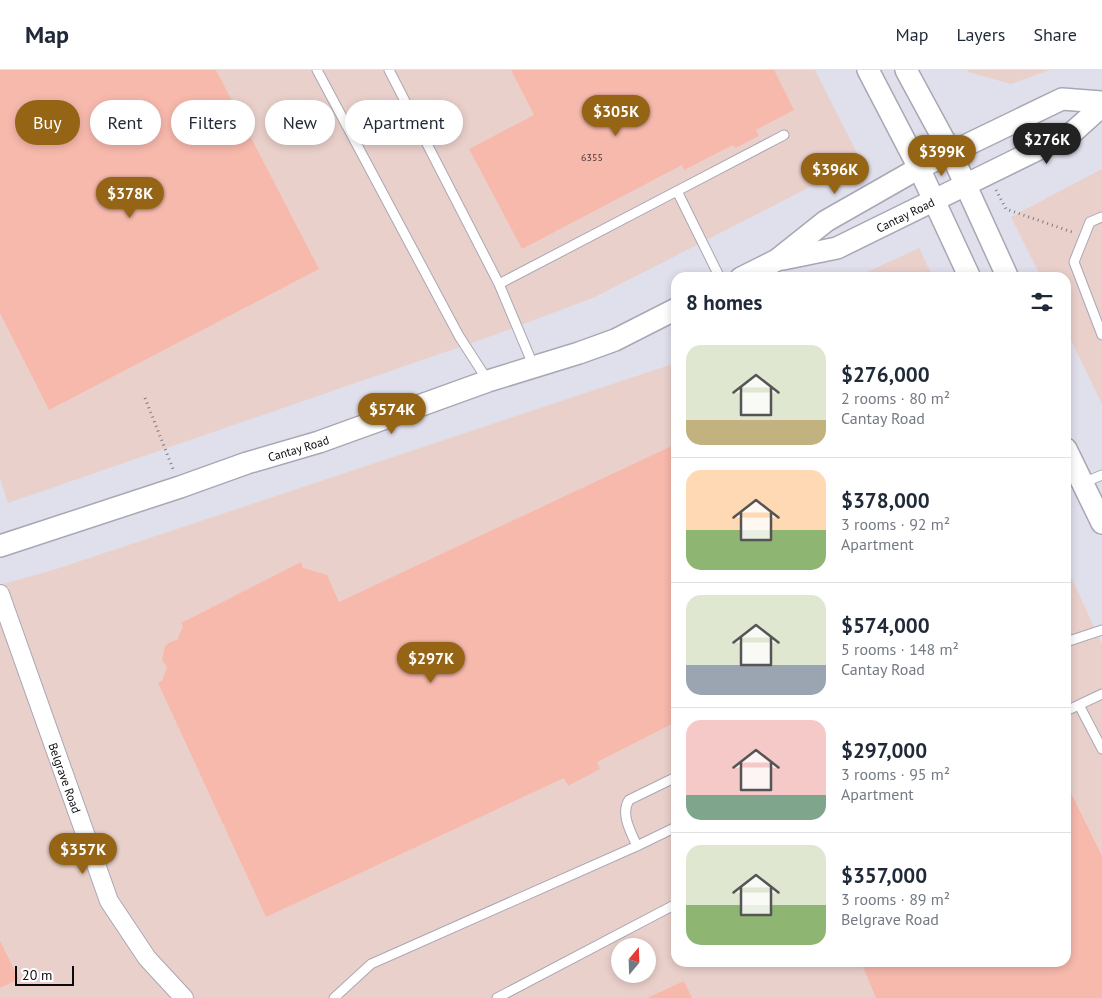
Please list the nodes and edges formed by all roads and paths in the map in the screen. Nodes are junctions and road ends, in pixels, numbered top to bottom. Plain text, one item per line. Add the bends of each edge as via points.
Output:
1 (317, 70) edge
2 (389, 70) edge
3 (868, 70) edge
4 (906, 70) edge
5 (1102, 102) edge
6 (1102, 106) edge
7 (784, 136) dead end
8 (951, 153) junction
9 (919, 168) junction
10 (988, 174) junction
11 (966, 185) junction
12 (677, 191) junction
13 (934, 201) junction
14 (1102, 217) edge
15 (1085, 236) junction
16 (777, 260) junction
17 (717, 272) edge
18 (753, 272) edge
19 (967, 272) edge
20 (1005, 272) edge
21 (499, 284) junction
22 (671, 312) edge
23 (1102, 335) edge
24 (534, 367) junction
25 (488, 381) junction
26 (145, 398) dead end
27 (1071, 454) edge
28 (1093, 479) edge
29 (180, 487) junction
30 (1102, 523) edge
31 (0, 546) edge
32 (0, 594) edge
33 (1102, 630) edge
34 (1071, 640) edge
35 (1102, 694) edge
36 (1078, 705) junction
37 (1071, 708) edge
38 (1102, 749) edge
39 (671, 779) edge
40 (671, 829) edge
41 (637, 846) junction
42 (671, 907) edge
43 (184, 998) edge
44 (334, 998) edge
45 (497, 998) edge

1 - 25 lane via 459,336
2 - 21 lane
3 - 9 street
4 - 8 street
5 - 8 street, Cantay Road via 1062,99
6 - 10 street, Cantay Road via 1073,132
7 - 12 lane
8 - 9 street, Cantay Road
8 - 11 street
9 - 13 street
9 - 16 street, Cantay Road via 826,221
10 - 11 street, Cantay Road
10 - 15 path via 1006,209
11 - 13 street, Cantay Road
11 - 20 street
12 - 17 lane
12 - 21 lane
13 - 16 street, Cantay Road via 837,248
13 - 19 street
14 - 15 lane via 1090,222
15 - 23 lane via 1074,262
16 - 18 street, Cantay Road
21 - 24 lane
22 - 24 street, Cantay Road via 615,340
24 - 25 street, Cantay Road
25 - 29 street, Cantay Road via 319,442
26 - 29 path
27 - 28 street
28 - 30 street
29 - 31 street, Cantay Road
32 - 43 street, Belgrave Road via 110,901 147,958
33 - 34 lane
35 - 36 lane
36 - 37 lane
36 - 38 lane
39 - 41 lane via 629,800 626,805 625,814
40 - 41 lane
41 - 44 lane via 371,964
42 - 45 lane

